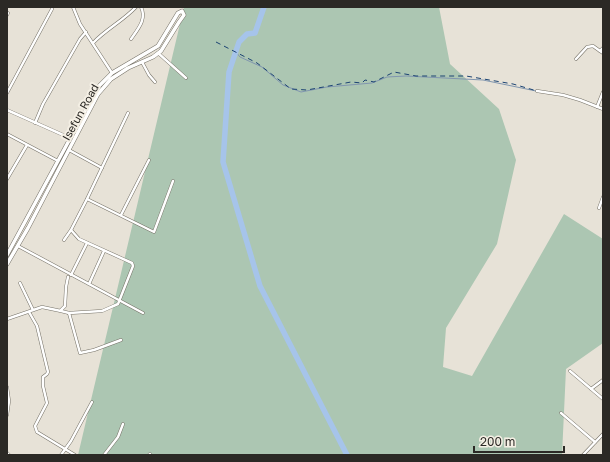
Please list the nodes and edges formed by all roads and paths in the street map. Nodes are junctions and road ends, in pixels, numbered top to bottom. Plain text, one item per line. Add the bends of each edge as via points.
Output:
1 (73, 7) edge
2 (136, 7) edge
3 (141, 7) edge
4 (52, 9) dead end
5 (86, 32) junction
6 (131, 39) dead end
7 (93, 43) junction
8 (603, 48) edge
9 (602, 52) edge
10 (158, 53) junction
11 (576, 59) dead end
12 (142, 62) junction
13 (112, 73) junction
14 (186, 78) dead end
15 (155, 82) dead end
16 (537, 91) dead end
17 (603, 92) edge
18 (7, 93) edge
19 (597, 107) junction
20 (603, 109) edge
21 (7, 110) edge
22 (84, 112) junction
23 (128, 113) dead end
24 (88, 114) junction
25 (35, 123) junction
26 (7, 134) edge
27 (70, 138) junction
28 (27, 145) junction
29 (69, 150) junction
30 (148, 160) dead end
31 (58, 161) junction
32 (102, 168) junction
33 (7, 179) edge
34 (173, 181) dead end
35 (603, 197) edge
36 (87, 199) junction
37 (599, 208) dead end
38 (121, 215) junction
39 (71, 230) junction
40 (64, 240) dead end
41 (87, 243) junction
42 (18, 246) junction
43 (104, 251) junction
44 (8, 253) edge
45 (7, 264) edge
46 (70, 276) junction
47 (20, 283) dead end
48 (89, 284) junction
49 (120, 301) junction
50 (33, 310) junction
51 (61, 311) junction
52 (29, 312) junction
53 (143, 313) dead end
54 (69, 314) junction
55 (7, 319) edge
56 (121, 340) dead end
57 (570, 371) dead end
58 (603, 380) edge
59 (7, 388) edge
60 (591, 389) junction
61 (603, 399) edge
62 (92, 402) dead end
63 (561, 413) dead end
64 (7, 415) edge
65 (123, 424) dead end
66 (603, 434) edge
67 (595, 442) junction
68 (65, 450) junction
69 (61, 455) edge
70 (75, 455) edge
71 (104, 455) edge
72 (583, 455) edge

1 - 5 street
2 - 7 street
3 - 6 street via 144,19
4 - 18 street
5 - 7 street
5 - 25 street via 43,104
7 - 13 street
8 - 9 street
9 - 11 street via 592,46 587,47
10 - 12 street, Isefun Road
10 - 13 street, Isefun Road via 183,18 182,11 178,12 158,46
10 - 14 street
12 - 15 street
12 - 24 street, Isefun Road via 111,79 98,94
13 - 22 street, Isefun Road via 98,87
16 - 19 street via 563,95
17 - 19 street
19 - 20 street
21 - 25 street
22 - 24 street
22 - 27 street, Isefun Road
23 - 32 street
24 - 29 street, Isefun Road
25 - 27 street
26 - 28 street
27 - 31 street, Isefun Road
28 - 31 street
28 - 33 street
29 - 32 street
29 - 42 street, Isefun Road
30 - 38 street
31 - 44 street, Isefun Road
32 - 36 street
34 - 38 street via 154,232
35 - 37 street
36 - 38 street
36 - 39 street
39 - 40 street
39 - 41 street
41 - 43 street
41 - 46 street
42 - 45 street, Isefun Road
42 - 46 street
43 - 48 street
43 - 49 street via 132,263
46 - 48 street
46 - 51 street via 66,287 65,306
47 - 50 street
48 - 49 street
49 - 53 street
49 - 54 street via 102,311
50 - 51 street via 42,307
50 - 52 street
51 - 54 street
52 - 55 street
52 - 68 street via 37,326 48,373 43,377 47,403 35,429
54 - 56 street via 80,352 94,350
57 - 60 street
58 - 60 street
59 - 64 street
60 - 61 street
62 - 68 street
63 - 67 street
65 - 71 street via 118,437
66 - 67 street
67 - 72 street
68 - 69 street
68 - 70 street

